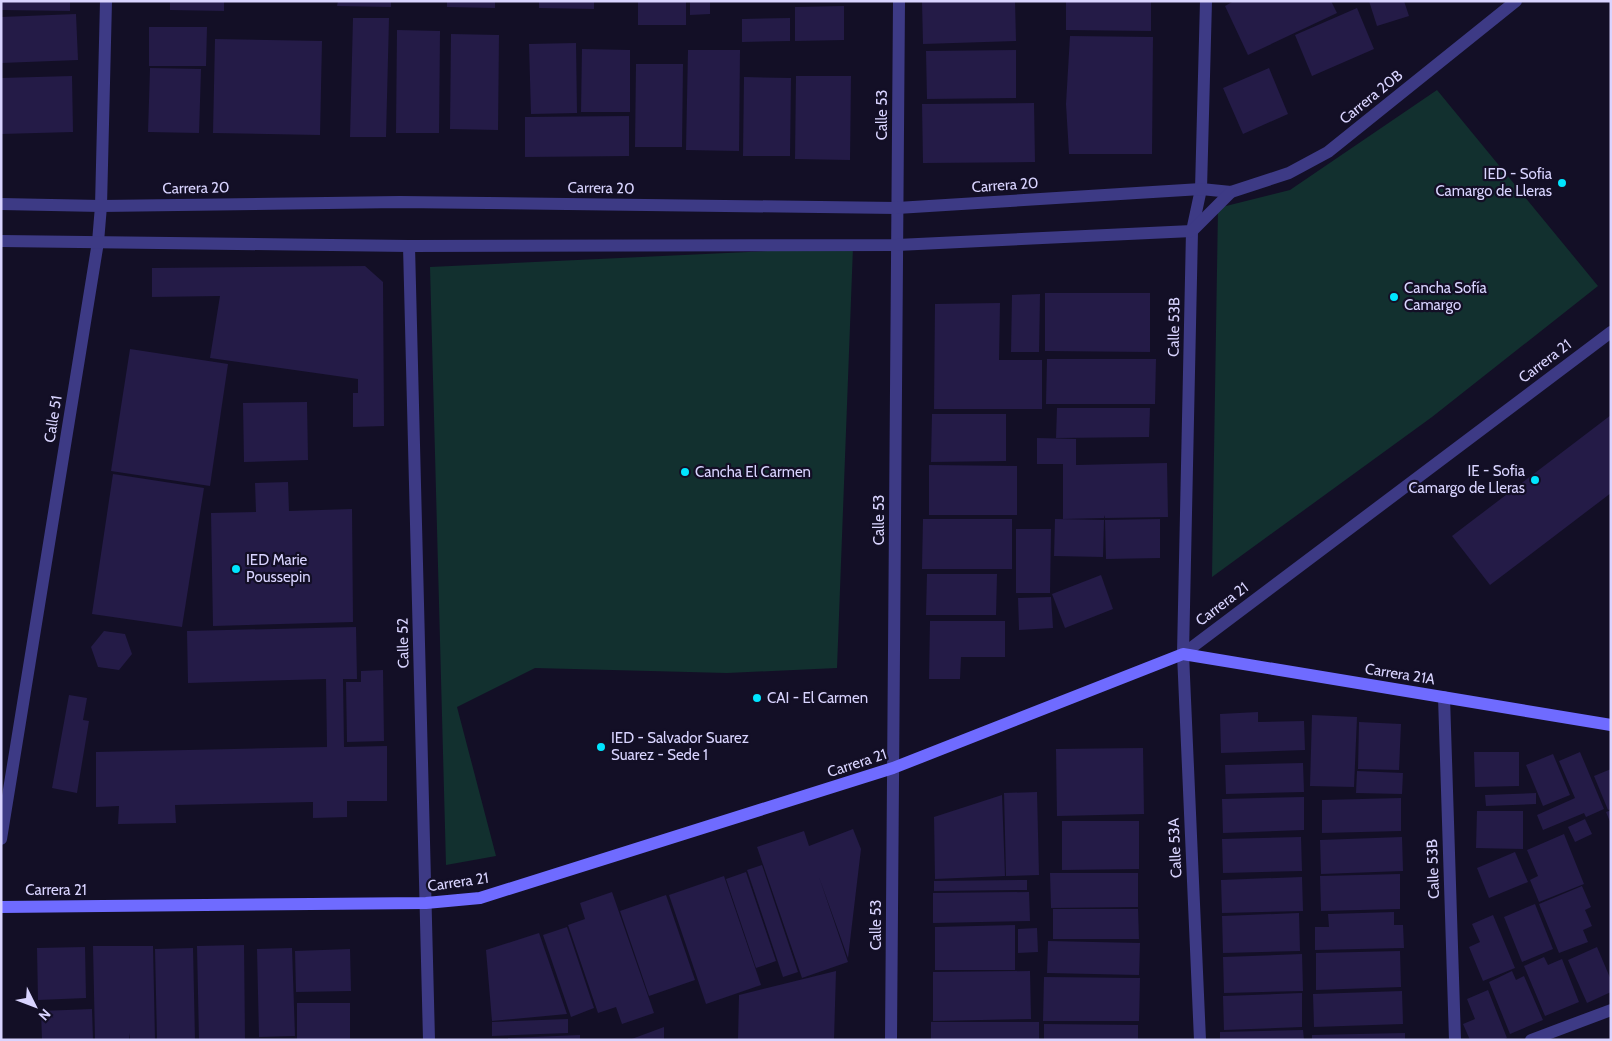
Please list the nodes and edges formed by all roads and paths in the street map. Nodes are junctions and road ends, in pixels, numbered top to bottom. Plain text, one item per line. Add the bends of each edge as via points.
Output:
1 (106, 1) edge
2 (899, 1) edge
3 (1206, 1) edge
4 (1516, 1) edge
5 (1200, 189) junction
6 (1230, 192) junction
7 (1, 204) edge
8 (101, 206) junction
9 (897, 208) junction
10 (1192, 231) junction
11 (1, 241) edge
12 (98, 242) junction
13 (897, 245) junction
14 (409, 246) junction
15 (1611, 332) edge
16 (1183, 654) junction
17 (1444, 698) junction
18 (1611, 725) edge
19 (894, 768) junction
20 (1, 839) edge
21 (426, 903) junction
22 (1, 907) edge
23 (1611, 1010) edge
24 (429, 1040) edge
25 (891, 1040) edge
26 (1200, 1040) edge
27 (1455, 1040) edge
28 (1531, 1040) edge

1 - 8 street, Calle 51
2 - 9 street, Calle 53
3 - 5 street, Calle 53B
4 - 6 street, Carrera 20B via 1328,152 1289,173
5 - 6 street, Carrera 20B
5 - 9 street, Carrera 20
5 - 10 street, Calle 53B
6 - 10 street, Carrera 20B
7 - 8 street, Carrera 20
8 - 9 street, Carrera 20 via 400,202
8 - 12 street, Calle 51
9 - 13 street, Calle 53
10 - 13 street
10 - 16 street, Calle 53B
11 - 12 street
12 - 14 street
12 - 20 street, Calle 51
13 - 14 street
13 - 19 street, Calle 53
14 - 21 street, Calle 52
15 - 16 street, Carrera 21
16 - 17 main road, Carrera 21A
16 - 19 main road, Carrera 21
16 - 26 street, Calle 53A
17 - 18 main road, Carrera 21A
17 - 27 street, Calle 53B
19 - 21 main road, Carrera 21 via 480,898
19 - 25 street, Calle 53
21 - 22 main road, Carrera 21
21 - 24 street, Calle 52
23 - 28 street

